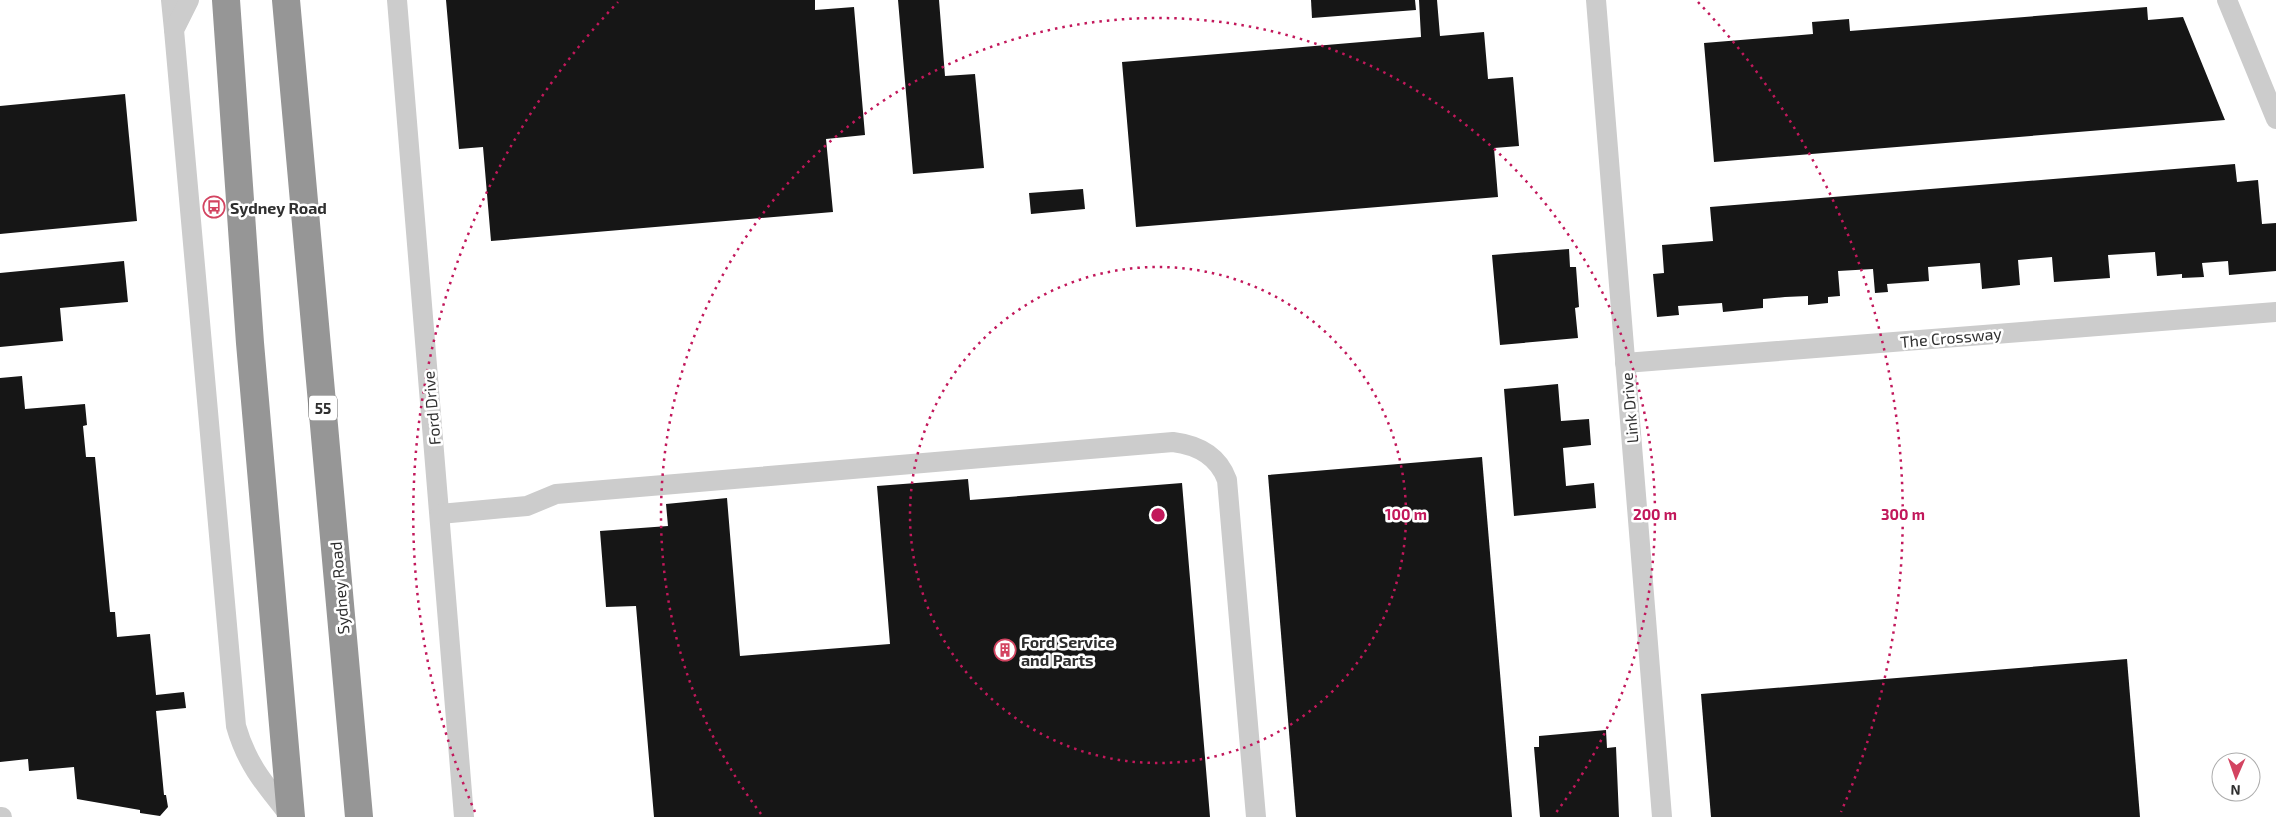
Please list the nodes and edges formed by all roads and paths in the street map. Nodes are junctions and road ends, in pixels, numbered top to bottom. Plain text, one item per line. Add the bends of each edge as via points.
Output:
1 (171, 0) edge
2 (189, 0) edge
3 (226, 0) edge
4 (286, 0) edge
5 (397, 0) edge
6 (1596, 0) edge
7 (2227, 0) edge
8 (174, 30) junction
9 (2276, 118) edge
10 (2276, 312) edge
11 (1625, 363) junction
12 (440, 514) junction
13 (291, 817) edge
14 (359, 817) edge
15 (464, 817) edge
16 (1256, 817) edge
17 (1662, 817) edge

1 - 8 street
2 - 8 street
3 - 13 highway via 250,343
4 - 14 highway, Sydney Road / 55
5 - 12 street, Ford Drive
6 - 11 street, Link Drive
7 - 9 street
8 - 13 street via 236,726 250,764
10 - 11 street, The Crossway
11 - 17 street, Link Drive
12 - 15 street, Ford Drive
12 - 16 street via 528,506 556,494 1173,442 1189,444 1213,458 1224,470 1227,480

